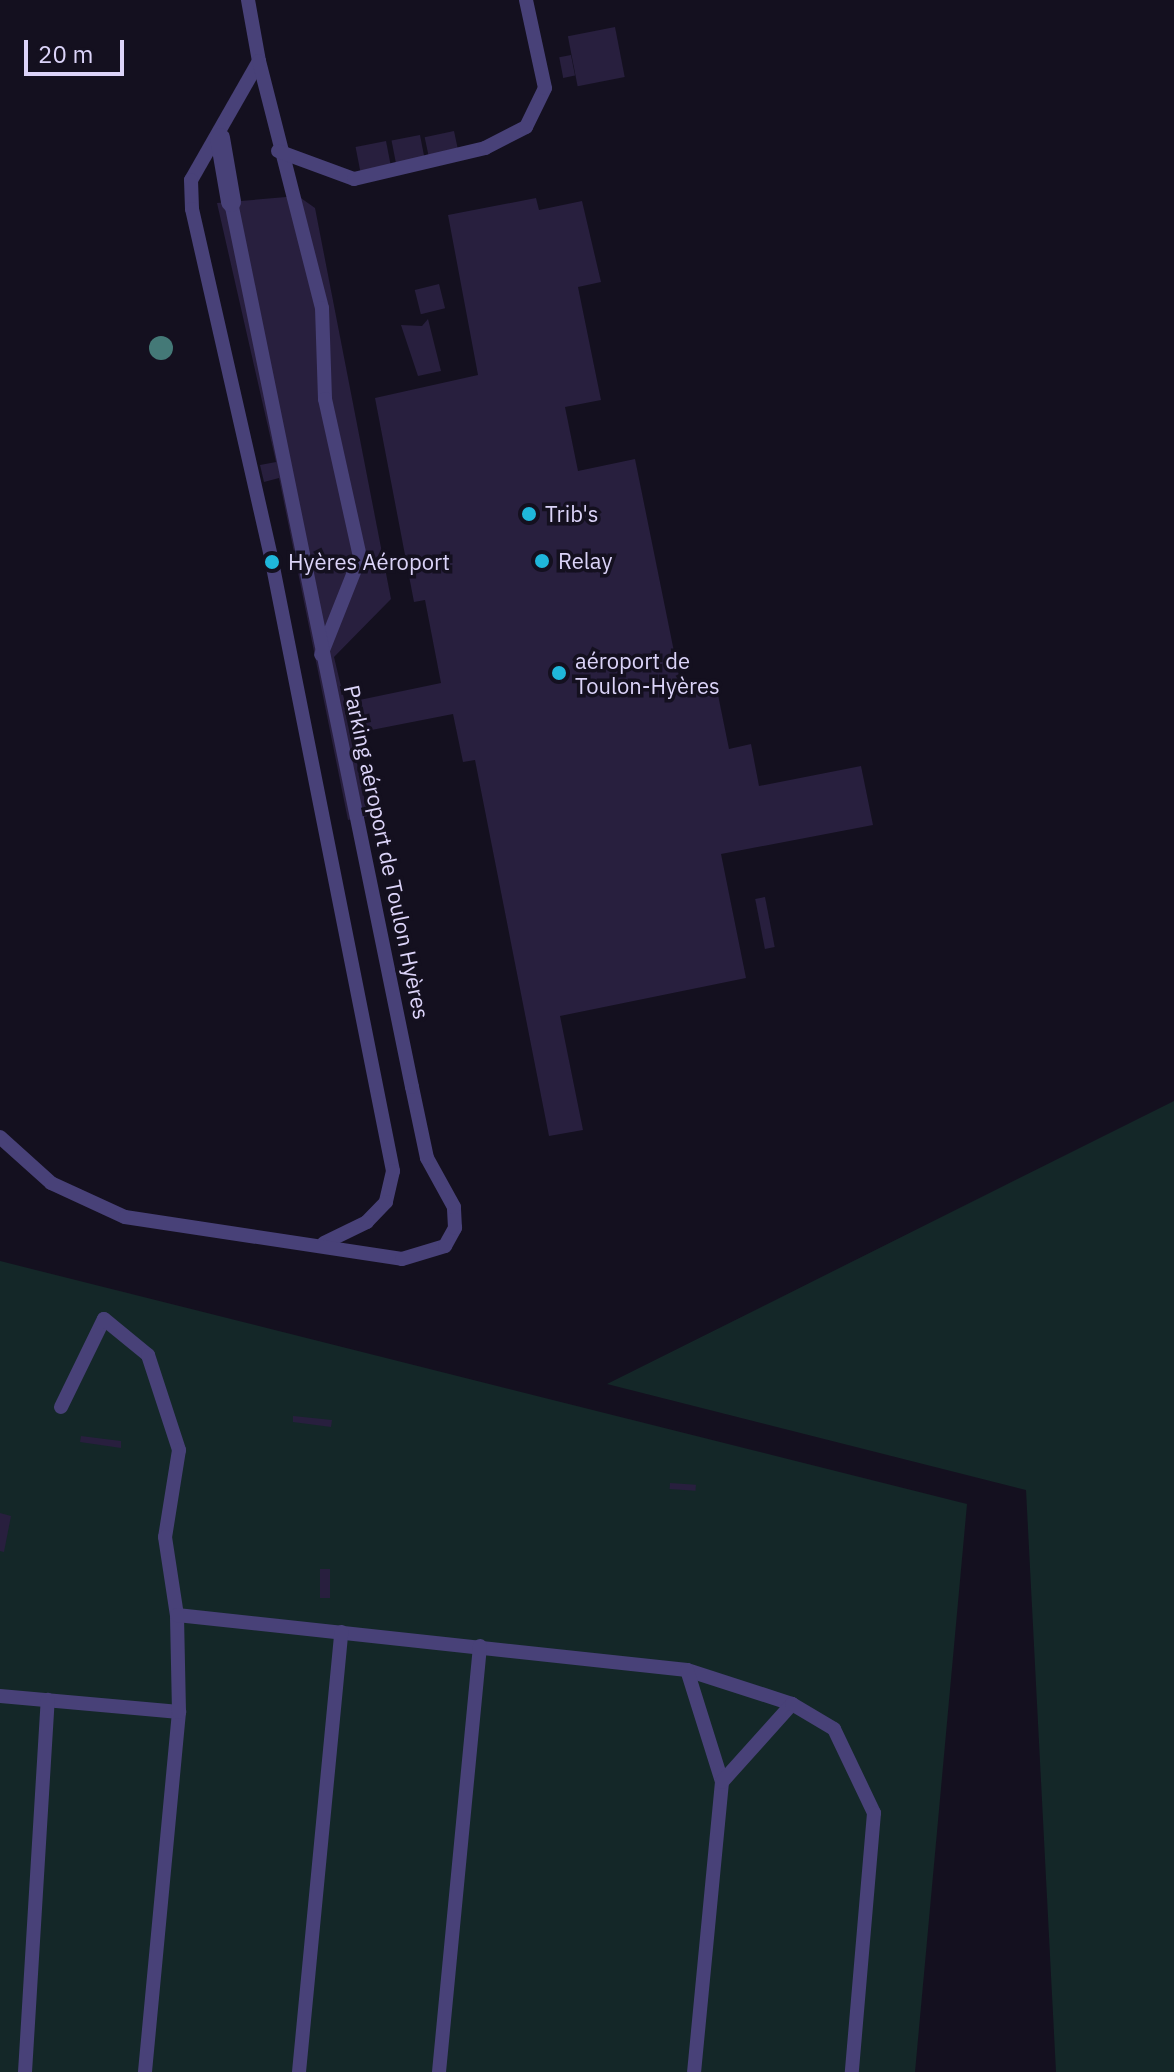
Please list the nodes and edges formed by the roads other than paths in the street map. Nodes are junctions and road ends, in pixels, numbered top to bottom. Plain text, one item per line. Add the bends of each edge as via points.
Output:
1 (248, 0) edge
2 (526, 0) edge
3 (259, 61) junction
4 (220, 138) junction
5 (278, 151) junction
6 (231, 202) joint
7 (321, 655) junction
8 (0, 1137) edge
9 (324, 1243) junction
10 (61, 1407) dead end
11 (177, 1615) junction
12 (341, 1632) junction
13 (480, 1646) junction
14 (687, 1670) junction
15 (0, 1696) edge
16 (48, 1700) junction
17 (792, 1704) junction
18 (179, 1712) junction
19 (722, 1782) junction
20 (25, 2072) edge
21 (145, 2072) edge
22 (299, 2072) edge
23 (439, 2072) edge
24 (694, 2072) edge
25 (852, 2072) edge

1 - 3 lane
2 - 5 lane via 545,88 526,127 485,148 354,179
3 - 4 lane
3 - 5 lane
4 - 6 street, Parking aéroport de Toulon Hyères
4 - 9 lane via 191,180 192,209 272,562 392,1159 386,1202 367,1222
5 - 7 lane via 322,308 325,399 360,557
6 - 7 lane, Parking aéroport de Toulon Hyères
7 - 9 lane, Parking aéroport de Toulon Hyères via 427,1158 454,1207 455,1228 445,1246 402,1259
8 - 9 lane, Parking aéroport de Toulon Hyères via 51,1183 125,1217 241,1239
10 - 11 lane via 104,1319 148,1355 179,1450 165,1537
11 - 12 lane
11 - 18 lane
12 - 13 lane
12 - 22 lane
13 - 14 lane
13 - 23 lane
14 - 17 lane
14 - 19 lane
15 - 16 lane
16 - 18 lane
16 - 20 lane
17 - 19 lane
17 - 25 lane via 834,1729 874,1813
18 - 21 lane
19 - 24 lane

